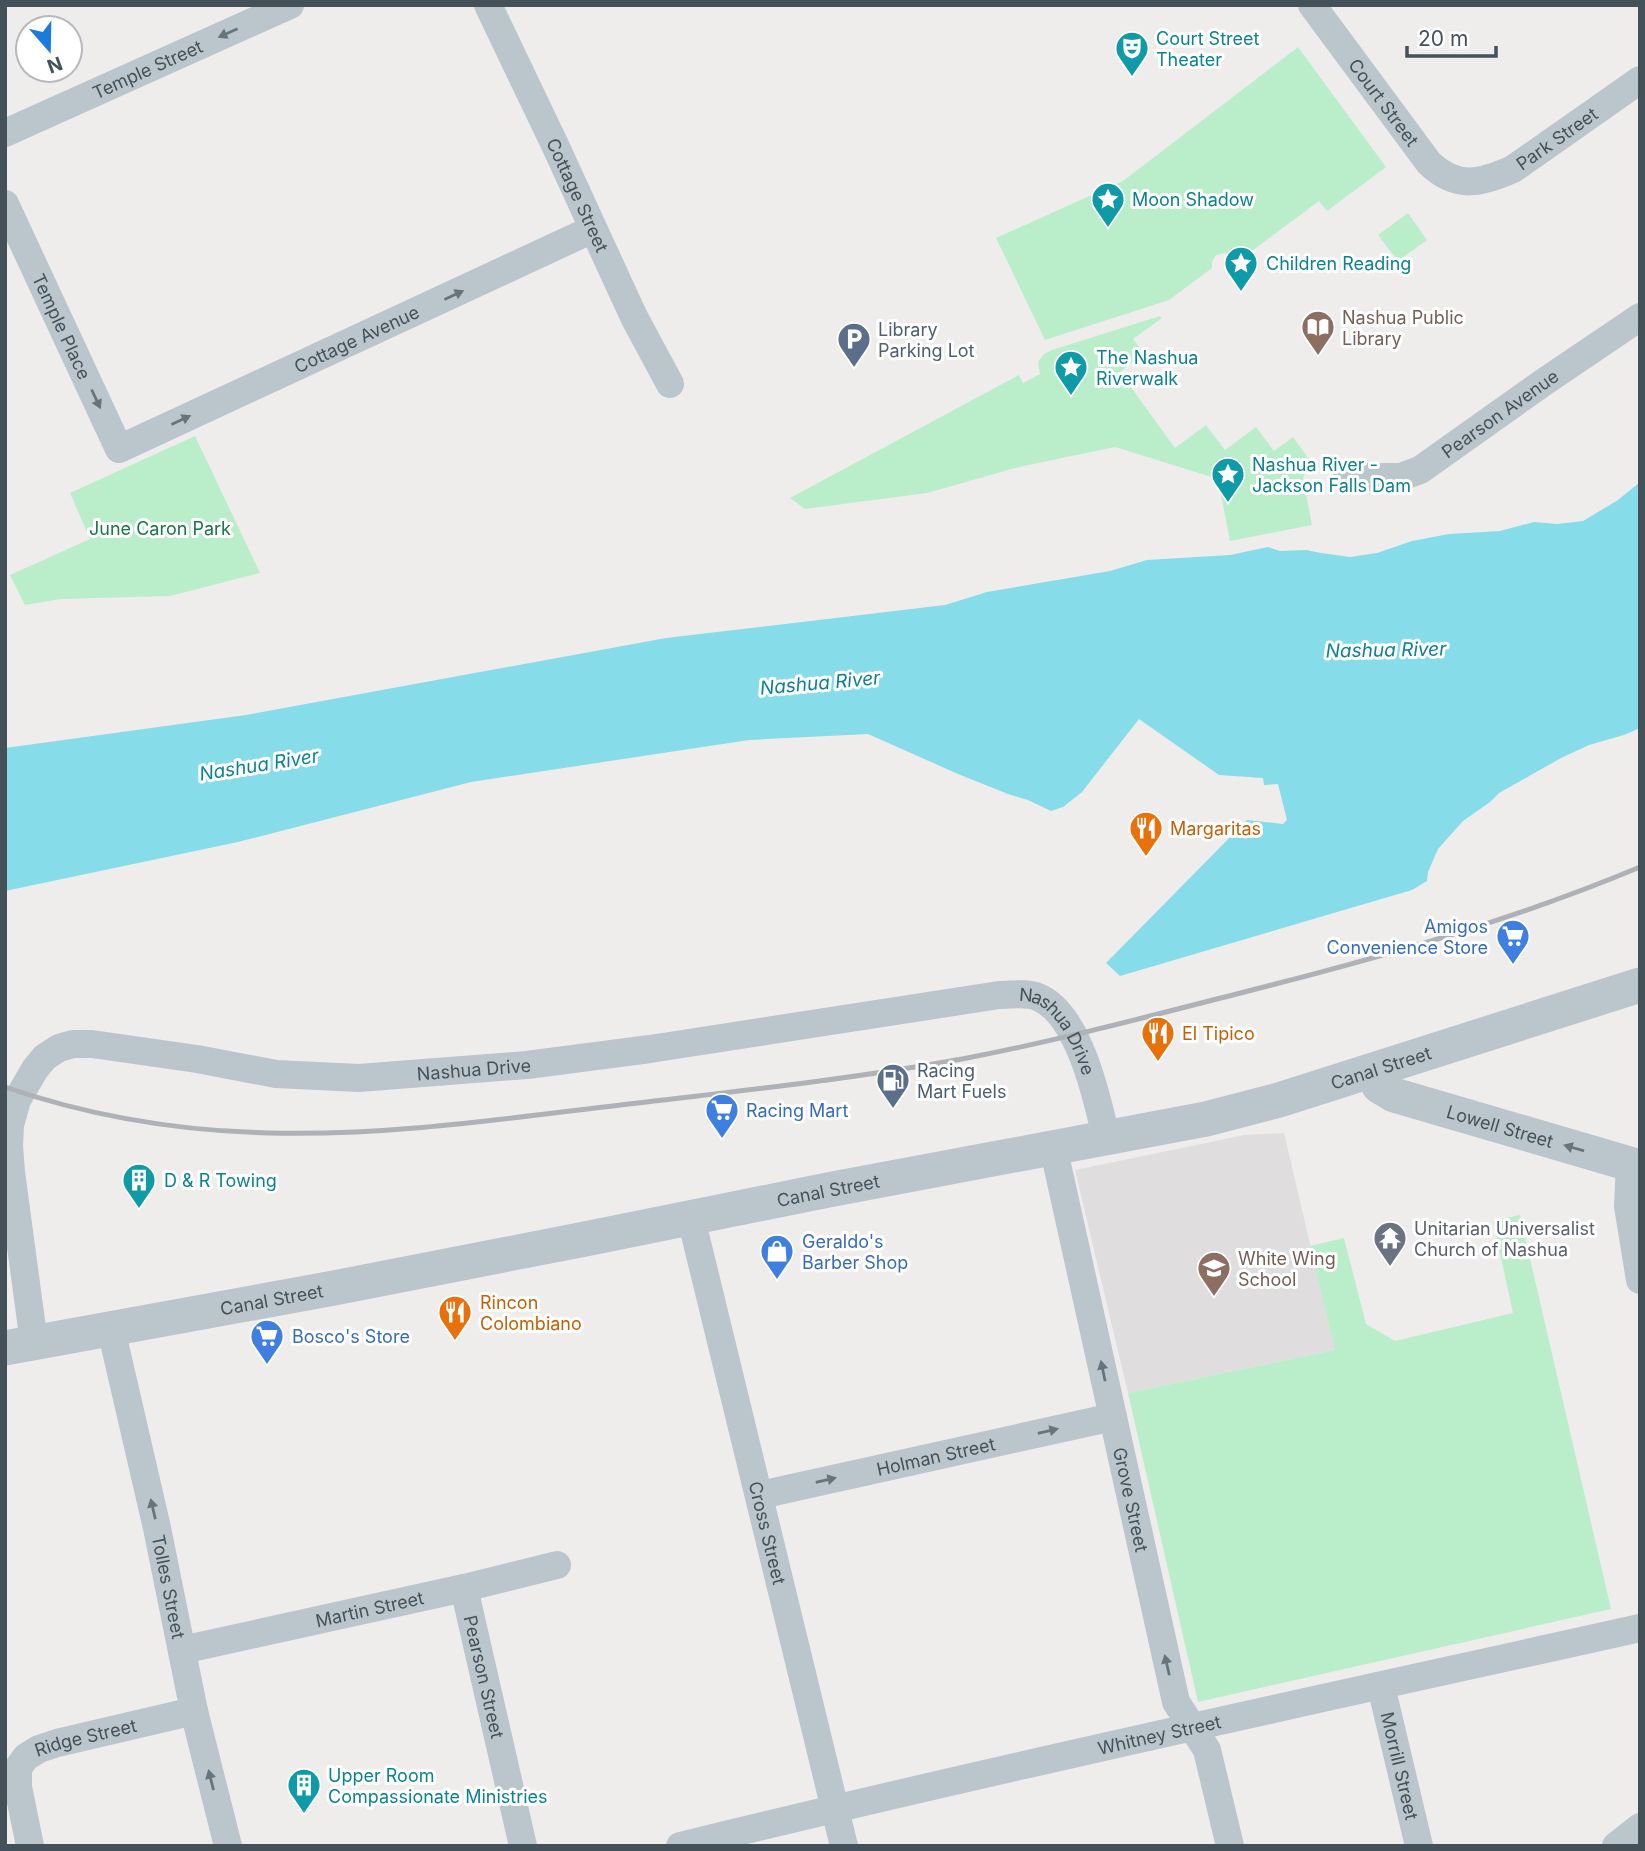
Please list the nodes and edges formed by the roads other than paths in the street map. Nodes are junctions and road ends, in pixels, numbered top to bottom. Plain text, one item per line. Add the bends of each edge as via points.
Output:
1 (290, 5) edge
2 (488, 5) edge
3 (1312, 5) edge
4 (1640, 80) edge
5 (5, 133) edge
6 (1469, 182) joint
7 (5, 204) edge
8 (593, 229) junction
9 (1640, 317) edge
10 (670, 384) dead end
11 (119, 449) joint
12 (1347, 477) dead end
13 (1640, 985) edge
14 (1371, 1071) junction
15 (1106, 1137) junction
16 (1053, 1146) junction
17 (1635, 1166) edge
18 (691, 1218) junction
19 (1640, 1280) edge
20 (111, 1329) junction
21 (20, 1345) edge
22 (1113, 1417) junction
23 (760, 1495) junction
24 (557, 1565) dead end
25 (464, 1588) junction
26 (1640, 1628) edge
27 (181, 1650) junction
28 (1381, 1686) junction
29 (194, 1711) junction
30 (1193, 1727) junction
31 (835, 1809) junction
32 (1640, 1828) edge
33 (30, 1846) edge
34 (228, 1846) edge
35 (523, 1846) edge
36 (680, 1846) edge
37 (844, 1846) edge
38 (1230, 1846) edge
39 (1419, 1846) edge
40 (1616, 1846) edge

1 -> 5 street, Temple Street
2 - 8 street, Cottage Street
3 - 6 street, Court Street via 1429,163 1447,177
4 - 6 street, Park Street via 1524,162 1494,178
7 -> 11 street, Temple Place
8 - 10 street, Cottage Street
11 -> 8 street, Cottage Avenue
9 - 12 street, Pearson Avenue via 1420,470 1401,477
13 - 14 street, Canal Street
14 - 15 street, Canal Street via 1206,1119
17 -> 14 street, Lowell Street via 1394,1095 1379,1086
15 - 16 street, Canal Street
15 - 21 street, Nashua Drive via 1073,1035 1046,1002 1026,994 527,1065 359,1078 276,1074 73,1044 59,1048 40,1063 17,1100 10,1125
16 - 18 street, Canal Street
22 -> 16 street, Grove Street
17 - 19 street via 1628,1206
18 - 20 street, Canal Street
18 - 23 street, Cross Street
20 - 21 street, Canal Street
27 -> 20 street, Tolles Street
23 -> 22 street, Holman Street
30 -> 22 street, Grove Street via 1176,1702
23 - 31 street, Cross Street
24 - 25 street, Martin Street
25 - 27 street, Martin Street
25 - 35 street, Pearson Street
26 - 28 street, Whitney Street
27 - 29 street, Tolles Street
28 - 30 street, Whitney Street
28 - 39 street, Morrill Street
29 - 33 street, Ridge Street via 57,1742 26,1756 18,1769 18,1787
34 -> 29 street, Tolles Street
30 - 31 street, Whitney Street
30 - 38 street, Grove Street via 1207,1750
31 - 36 street, Whitney Street
31 - 37 street, Cross Street
32 - 40 street

